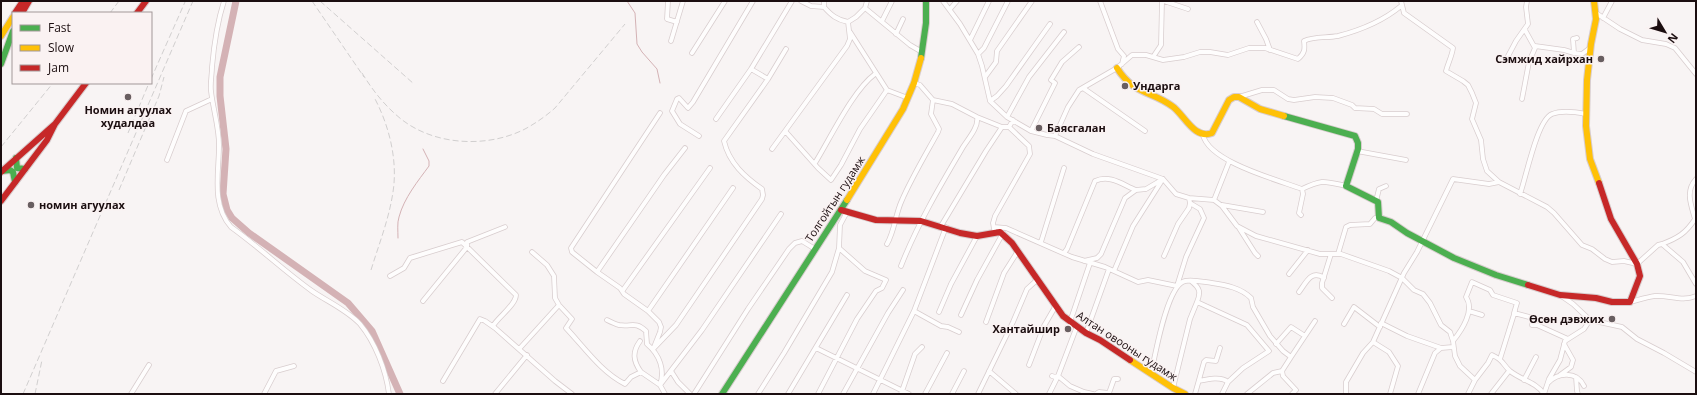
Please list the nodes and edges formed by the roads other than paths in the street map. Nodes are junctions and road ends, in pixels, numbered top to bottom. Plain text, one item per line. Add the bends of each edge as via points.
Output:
1 (23, 1) edge
2 (29, 1) edge
3 (146, 1) edge
4 (224, 1) edge
5 (668, 1) edge
6 (683, 1) edge
7 (725, 1) edge
8 (753, 1) edge
9 (792, 1) edge
10 (801, 1) edge
11 (824, 1) edge
12 (867, 1) edge
13 (892, 1) edge
14 (926, 1) edge
15 (943, 1) edge
16 (957, 1) edge
17 (989, 1) edge
18 (1008, 1) edge
19 (1032, 1) edge
20 (1100, 1) edge
21 (1163, 1) edge
22 (1527, 1) edge
23 (1594, 1) edge
24 (1612, 1) edge
25 (1401, 3) edge
26 (824, 7) junction
27 (865, 8) junction
28 (950, 9) junction
29 (1188, 9) dead end
30 (16, 12) edge
31 (23, 12) edge
32 (138, 12) edge
33 (1596, 12) junction
34 (1603, 18) junction
35 (12, 19) edge
36 (903, 19) dead end
37 (882, 21) junction
38 (677, 22) junction
39 (848, 22) junction
40 (1257, 22) dead end
41 (1050, 24) dead end
42 (849, 30) junction
43 (1525, 30) junction
44 (1064, 32) dead end
45 (12, 33) edge
46 (896, 34) junction
47 (1, 36) edge
48 (1577, 38) dead end
49 (970, 40) junction
50 (671, 41) dead end
51 (7, 45) junction
52 (1535, 46) junction
53 (1079, 47) dead end
54 (1590, 48) junction
55 (786, 49) dead end
56 (1270, 50) junction
57 (1, 51) edge
58 (922, 52) junction
59 (692, 53) dead end
60 (1574, 53) junction
61 (978, 54) junction
62 (1153, 57) junction
63 (1508, 61) dead end
64 (1, 64) edge
65 (1119, 66) junction
66 (751, 69) junction
67 (875, 74) junction
68 (1696, 74) edge
69 (985, 77) junction
70 (768, 79) junction
71 (914, 83) junction
72 (85, 84) edge
73 (1083, 88) junction
74 (887, 90) junction
75 (1238, 97) junction
76 (908, 98) junction
77 (212, 99) junction
78 (1522, 99) dead end
79 (933, 100) junction
80 (990, 101) junction
81 (660, 113) dead end
82 (1407, 114) dead end
83 (1586, 114) junction
84 (976, 117) junction
85 (1007, 117) junction
86 (716, 119) dead end
87 (1013, 120) junction
88 (55, 124) junction
89 (1002, 127) junction
90 (1009, 127) junction
91 (1031, 131) junction
92 (1145, 131) dead end
93 (786, 132) junction
94 (1203, 135) junction
95 (699, 136) dead end
96 (1055, 136) junction
97 (685, 148) dead end
98 (772, 149) dead end
99 (1357, 151) junction
100 (16, 158) junction
101 (167, 160) dead end
102 (1406, 160) dead end
103 (1229, 162) junction
104 (815, 163) junction
105 (710, 168) dead end
106 (1064, 168) dead end
107 (25, 169) junction
108 (2, 171) edge
109 (1163, 179) junction
110 (1696, 179) edge
111 (15, 182) junction
112 (1499, 182) junction
113 (1346, 186) junction
114 (1386, 186) dead end
115 (733, 188) dead end
116 (1302, 189) junction
117 (1136, 190) junction
118 (1520, 194) junction
119 (1190, 200) junction
120 (1214, 200) junction
121 (1, 201) edge
122 (1376, 201) junction
123 (1221, 205) junction
124 (844, 211) junction
125 (1263, 212) dead end
126 (781, 214) dead end
127 (1301, 216) dead end
128 (1380, 218) junction
129 (1696, 219) edge
130 (895, 220) junction
131 (921, 221) junction
132 (943, 226) junction
133 (1237, 226) junction
134 (505, 227) dead end
135 (995, 230) junction
136 (1003, 233) junction
137 (977, 236) junction
138 (1422, 240) junction
139 (1041, 242) junction
140 (887, 244) dead end
141 (1662, 244) junction
142 (468, 247) junction
143 (839, 248) junction
144 (815, 249) junction
145 (1308, 250) junction
146 (1018, 251) junction
147 (532, 252) dead end
148 (1064, 253) junction
149 (1331, 254) junction
150 (1338, 254) junction
151 (1164, 256) dead end
152 (1258, 256) dead end
153 (1084, 261) junction
154 (1090, 263) junction
155 (1637, 264) junction
156 (901, 266) dead end
157 (1111, 270) junction
158 (597, 272) junction
159 (1289, 274) dead end
160 (390, 276) dead end
161 (1038, 278) junction
162 (1324, 278) junction
163 (1402, 278) junction
164 (1192, 281) junction
165 (1696, 284) edge
166 (1177, 286) junction
167 (623, 290) junction
168 (903, 290) dead end
169 (1300, 292) dead end
170 (847, 295) dead end
171 (1560, 295) junction
172 (1696, 296) edge
173 (1332, 298) dead end
174 (423, 301) dead end
175 (1518, 301) junction
176 (1197, 302) junction
177 (1630, 302) junction
178 (559, 305) junction
179 (1055, 307) junction
180 (648, 311) junction
181 (914, 311) junction
182 (1469, 311) junction
183 (939, 312) dead end
184 (961, 315) dead end
185 (1482, 315) dead end
186 (607, 320) dead end
187 (1590, 320) junction
188 (1315, 321) dead end
189 (986, 322) dead end
190 (1070, 322) junction
191 (1344, 324) dead end
192 (1380, 325) junction
193 (492, 326) junction
194 (1076, 326) junction
195 (959, 332) dead end
196 (1086, 333) junction
197 (1305, 336) junction
198 (1568, 339) junction
199 (640, 341) dead end
200 (1453, 341) junction
201 (1373, 342) junction
202 (1276, 344) junction
203 (1564, 344) junction
204 (922, 347) dead end
205 (1453, 347) junction
206 (520, 348) junction
207 (816, 348) junction
208 (1220, 348) dead end
209 (1441, 348) junction
210 (653, 349) junction
211 (947, 353) dead end
212 (527, 354) junction
213 (1291, 356) junction
214 (1536, 357) dead end
215 (837, 358) junction
216 (1500, 359) junction
217 (1572, 364) junction
218 (149, 365) dead end
219 (1029, 365) dead end
220 (294, 366) dead end
221 (858, 369) junction
222 (671, 371) junction
223 (964, 371) dead end
224 (989, 371) junction
225 (1282, 371) junction
226 (1509, 371) junction
227 (641, 372) junction
228 (1696, 372) edge
229 (1151, 374) junction
230 (1559, 375) junction
231 (1052, 376) dead end
232 (1058, 376) junction
233 (1575, 376) junction
234 (1118, 379) dead end
235 (443, 380) dead end
236 (1475, 380) junction
237 (1524, 380) junction
238 (880, 381) junction
239 (1199, 381) junction
240 (1228, 382) junction
241 (1546, 385) junction
242 (660, 386) junction
243 (1584, 386) dead end
244 (1173, 388) junction
245 (901, 393) edge
246 (1083, 393) edge
247 (1182, 393) edge
248 (131, 394) edge
249 (264, 394) edge
250 (389, 394) edge
251 (495, 394) edge
252 (572, 394) edge
253 (665, 394) edge
254 (690, 394) edge
255 (694, 394) edge
256 (722, 394) edge
257 (758, 394) edge
258 (788, 394) edge
259 (818, 394) edge
260 (843, 394) edge
261 (873, 394) edge
262 (909, 394) edge
263 (925, 394) edge
264 (952, 394) edge
265 (978, 394) edge
266 (1016, 394) edge
267 (1049, 394) edge
268 (1095, 394) edge
269 (1195, 394) edge
270 (1222, 394) edge
271 (1247, 394) edge
272 (1292, 394) edge
273 (1346, 394) edge
274 (1390, 394) edge
275 (1418, 394) edge
276 (1468, 394) edge
277 (1491, 394) edge
278 (1544, 394) edge
279 (1578, 394) edge

1 - 30 main road
2 - 31 main road
3 - 32 main road
4 - 77 street via 215,35 210,89
5 - 38 street via 667,20
6 - 38 street
7 - 59 street
8 - 95 street via 693,102 688,108 679,98 672,107 680,124
9 - 66 street
10 - 26 street via 811,6
11 - 26 street
12 - 27 street
13 - 37 street
14 - 58 main road, Толгойтын гудамж
15 - 28 street
16 - 28 street
17 - 49 street
18 - 61 street via 984,48
19 - 69 street via 997,50 996,62
20 - 65 street via 1118,49 1124,56
21 - 29 street
21 - 62 street via 1161,45
22 - 43 street via 1528,24
23 - 33 main road
24 - 34 street
25 - 56 street via 1388,17 1366,27 1336,36 1304,41 1304,54 1298,59
25 - 112 street via 1404,13 1453,48 1446,71 1468,85 1476,103 1472,119 1481,140 1483,159 1487,171
26 - 39 street via 831,15
27 - 37 street
27 - 39 street
28 - 49 street
33 - 34 street
33 - 54 main road
34 - 68 street via 1642,40 1675,48
35 - 47 main road
36 - 46 street
37 - 46 street
38 - 50 street
39 - 42 street
40 - 56 street
41 - 80 street via 1006,86
42 - 67 street
42 - 93 street via 850,39 847,46
43 - 52 street
43 - 63 street via 1516,41
44 - 85 street via 1029,77
45 - 51 main road
46 - 58 street
48 - 60 street via 1573,39
49 - 61 street
51 - 57 main road
51 - 64 main road
52 - 60 street
52 - 78 street
53 - 91 street via 1062,62 1051,80 1055,84
54 - 60 street via 1582,54
54 - 83 main road
55 - 70 street
56 - 62 street via 1249,48 1228,55 1200,52 1184,58 1163,60
58 - 71 main road, Толгойтын гудамж
61 - 69 street
62 - 65 street via 1132,55
65 - 73 street
65 - 94 main road via 1124,80 1140,91 1171,105 1188,124
66 - 70 street
66 - 86 street
67 - 74 street
67 - 104 street via 856,96
69 - 80 street
70 - 210 street via 724,142 727,153 737,167 762,189 762,200 676,325
71 - 76 main road, Толгойтын гудамж
71 - 79 street via 920,85
72 - 88 main road
73 - 92 street
73 - 96 street via 1068,107
74 - 76 street
74 - 104 street via 860,129 831,180
75 - 82 street via 1262,90 1274,90 1288,99 1315,96 1334,98 1356,108 1374,109 1382,114
75 - 94 main road via 1229,100 1212,133
75 - 99 main road via 1260,109 1354,136 1358,143
76 - 124 main road, Толгойтын гудамж
77 - 101 street via 186,111
77 - 250 street via 219,144 217,194 226,222 313,292 354,319 369,337 379,359
79 - 84 street via 952,104
79 - 130 street via 931,114 939,129 901,201
80 - 85 street
81 - 158 street via 572,244 572,252
83 - 118 street via 1559,112 1550,115 1544,122 1530,156
83 - 155 main road via 1590,159 1611,219
84 - 89 street
84 - 131 street via 974,130
85 - 87 street
87 - 90 street
87 - 91 street
88 - 100 main road
88 - 107 main road via 50,136
89 - 90 street
89 - 132 street
90 - 135 street via 1029,146 1030,154 995,216
91 - 96 street
93 - 98 street
93 - 104 street
94 - 103 street via 1210,148
96 - 109 street via 1093,154
97 - 158 street
99 - 102 street
99 - 113 main road
100 - 107 main road via 16,168
100 - 108 main road
103 - 116 street
103 - 120 street
105 - 167 street
106 - 139 street
107 - 111 main road
108 - 111 main road via 12,171
109 - 117 street via 1146,189
109 - 119 street via 1176,194
109 - 157 street via 1133,226
110 - 129 street via 1690,185 1689,198
111 - 121 main road
112 - 118 street
112 - 138 street via 1489,184 1453,180
113 - 116 street via 1331,181 1319,181
113 - 122 main road
114 - 122 street via 1379,189
115 - 180 street
116 - 127 street via 1299,213
117 - 148 street via 1108,178 1096,181
117 - 153 street via 1125,198 1101,254 1097,258
118 - 155 street via 1547,207 1582,245 1605,259
119 - 120 street
119 - 151 street via 1189,208 1178,224
119 - 166 street via 1200,209 1204,218 1186,257
120 - 123 street
122 - 128 main road
123 - 125 street
123 - 133 street
124 - 130 main road via 876,220
124 - 143 street via 840,225
124 - 144 main road, Толгойтын гудамж
126 - 222 street
128 - 138 main road
128 - 150 street via 1375,218 1370,224 1346,227
129 - 141 street via 1688,230 1676,239
130 - 131 main road
130 - 140 street via 894,230
131 - 132 main road
131 - 156 street
132 - 137 main road
132 - 181 street
133 - 145 street via 1256,236
133 - 152 street
134 - 142 street via 468,242
135 - 136 main road
135 - 137 main road
135 - 139 street via 1006,228
136 - 146 main road, Алтан овооны гудамж
136 - 184 street
137 - 183 street
138 - 163 street
138 - 171 main road via 1454,258 1496,275
139 - 148 street
141 - 155 street
141 - 165 street via 1683,262
142 - 160 street via 462,242 410,258 404,268
142 - 174 street
142 - 193 street via 516,295
143 - 215 street via 865,271 886,280 857,319
143 - 257 street via 832,272
144 - 255 street via 802,241 798,241 789,249
144 - 256 main road, Толгойтын гудамж
145 - 149 street
145 - 159 street
146 - 161 main road, Алтан овооны гудамж
146 - 189 street via 1004,273
147 - 178 street via 554,276 554,294
148 - 153 street
149 - 150 street
149 - 162 street
150 - 163 street via 1389,270
153 - 154 street
154 - 157 street
154 - 190 street
155 - 177 main road via 1640,276
157 - 166 street via 1138,282 1148,280
157 - 196 street
158 - 167 street
161 - 179 main road, Алтан овооны гудамж
161 - 224 street via 1027,288
162 - 169 street via 1314,274
162 - 173 street via 1322,288
163 - 192 street
163 - 200 street via 1414,290 1423,294 1441,325 1450,332
164 - 166 street via 1183,281
164 - 176 street via 1200,294
164 - 202 street via 1220,284 1247,294
166 - 229 street via 1166,311
167 - 180 street via 624,294
168 - 221 street
170 - 207 street
171 - 177 main road
171 - 187 street
172 - 177 street via 1679,299 1654,296
175 - 182 street via 1493,294 1472,282 1466,297 1469,301
175 - 198 street via 1514,313 1533,318 1532,325
175 - 216 street
176 - 240 street via 1247,325 1269,351 1243,368
176 - 244 street via 1190,319
178 - 206 street
178 - 227 street via 572,319 566,328 591,358 619,381 625,384
179 - 190 main road, Алтан овооны гудамж
179 - 219 street via 1044,326
180 - 210 street via 661,327
181 - 195 street via 941,326
181 - 238 street
182 - 185 street
182 - 200 street
186 - 210 street via 619,325 642,326 648,337 647,344
187 - 198 street via 1584,329
187 - 228 street via 1622,327 1637,339
188 - 197 street
190 - 194 main road, Алтан овооны гудамж
191 - 192 street via 1354,307
192 - 201 street
192 - 209 street
193 - 206 street
193 - 235 street via 480,320
194 - 196 main road, Алтан овооны гудамж
194 - 232 street
196 - 229 main road, Алтан овооны гудамж
197 - 202 street via 1291,327
197 - 213 street
198 - 203 street
199 - 227 street via 635,348 634,361
200 - 205 street
201 - 273 street via 1346,382
201 - 274 street via 1389,352 1398,366
202 - 213 street
203 - 217 street via 1573,360
203 - 241 street via 1560,360
204 - 245 street via 915,354
205 - 209 street
205 - 236 street via 1460,366
206 - 212 street
207 - 215 street
207 - 258 street
208 - 239 street via 1216,361 1204,362
209 - 275 street via 1435,353
210 - 242 street via 663,370
211 - 263 street
212 - 251 street
212 - 252 street
213 - 225 street
214 - 237 street
215 - 221 street
215 - 259 street
216 - 226 street
216 - 236 street via 1492,355
217 - 230 street
217 - 233 street
218 - 248 street
220 - 249 street via 276,371
221 - 238 street
221 - 260 street
222 - 242 street
222 - 254 street
223 - 264 street
224 - 265 street
224 - 266 street
225 - 271 street via 1273,373
225 - 272 street via 1283,376 1296,390
226 - 237 street
226 - 277 street
227 - 242 street
229 - 244 main road, Алтан овооны гудамж
230 - 233 street
230 - 241 street
231 - 232 street
232 - 246 street
232 - 267 street
233 - 243 street
233 - 279 street
234 - 268 street via 1114,379 1109,393
236 - 276 street
237 - 278 street via 1540,388
238 - 245 street
238 - 261 street
239 - 240 street via 1224,379
239 - 269 street
240 - 270 street
241 - 278 street
242 - 253 street
244 - 247 main road, Алтан овооны гудамж
245 - 262 street
246 - 268 street

